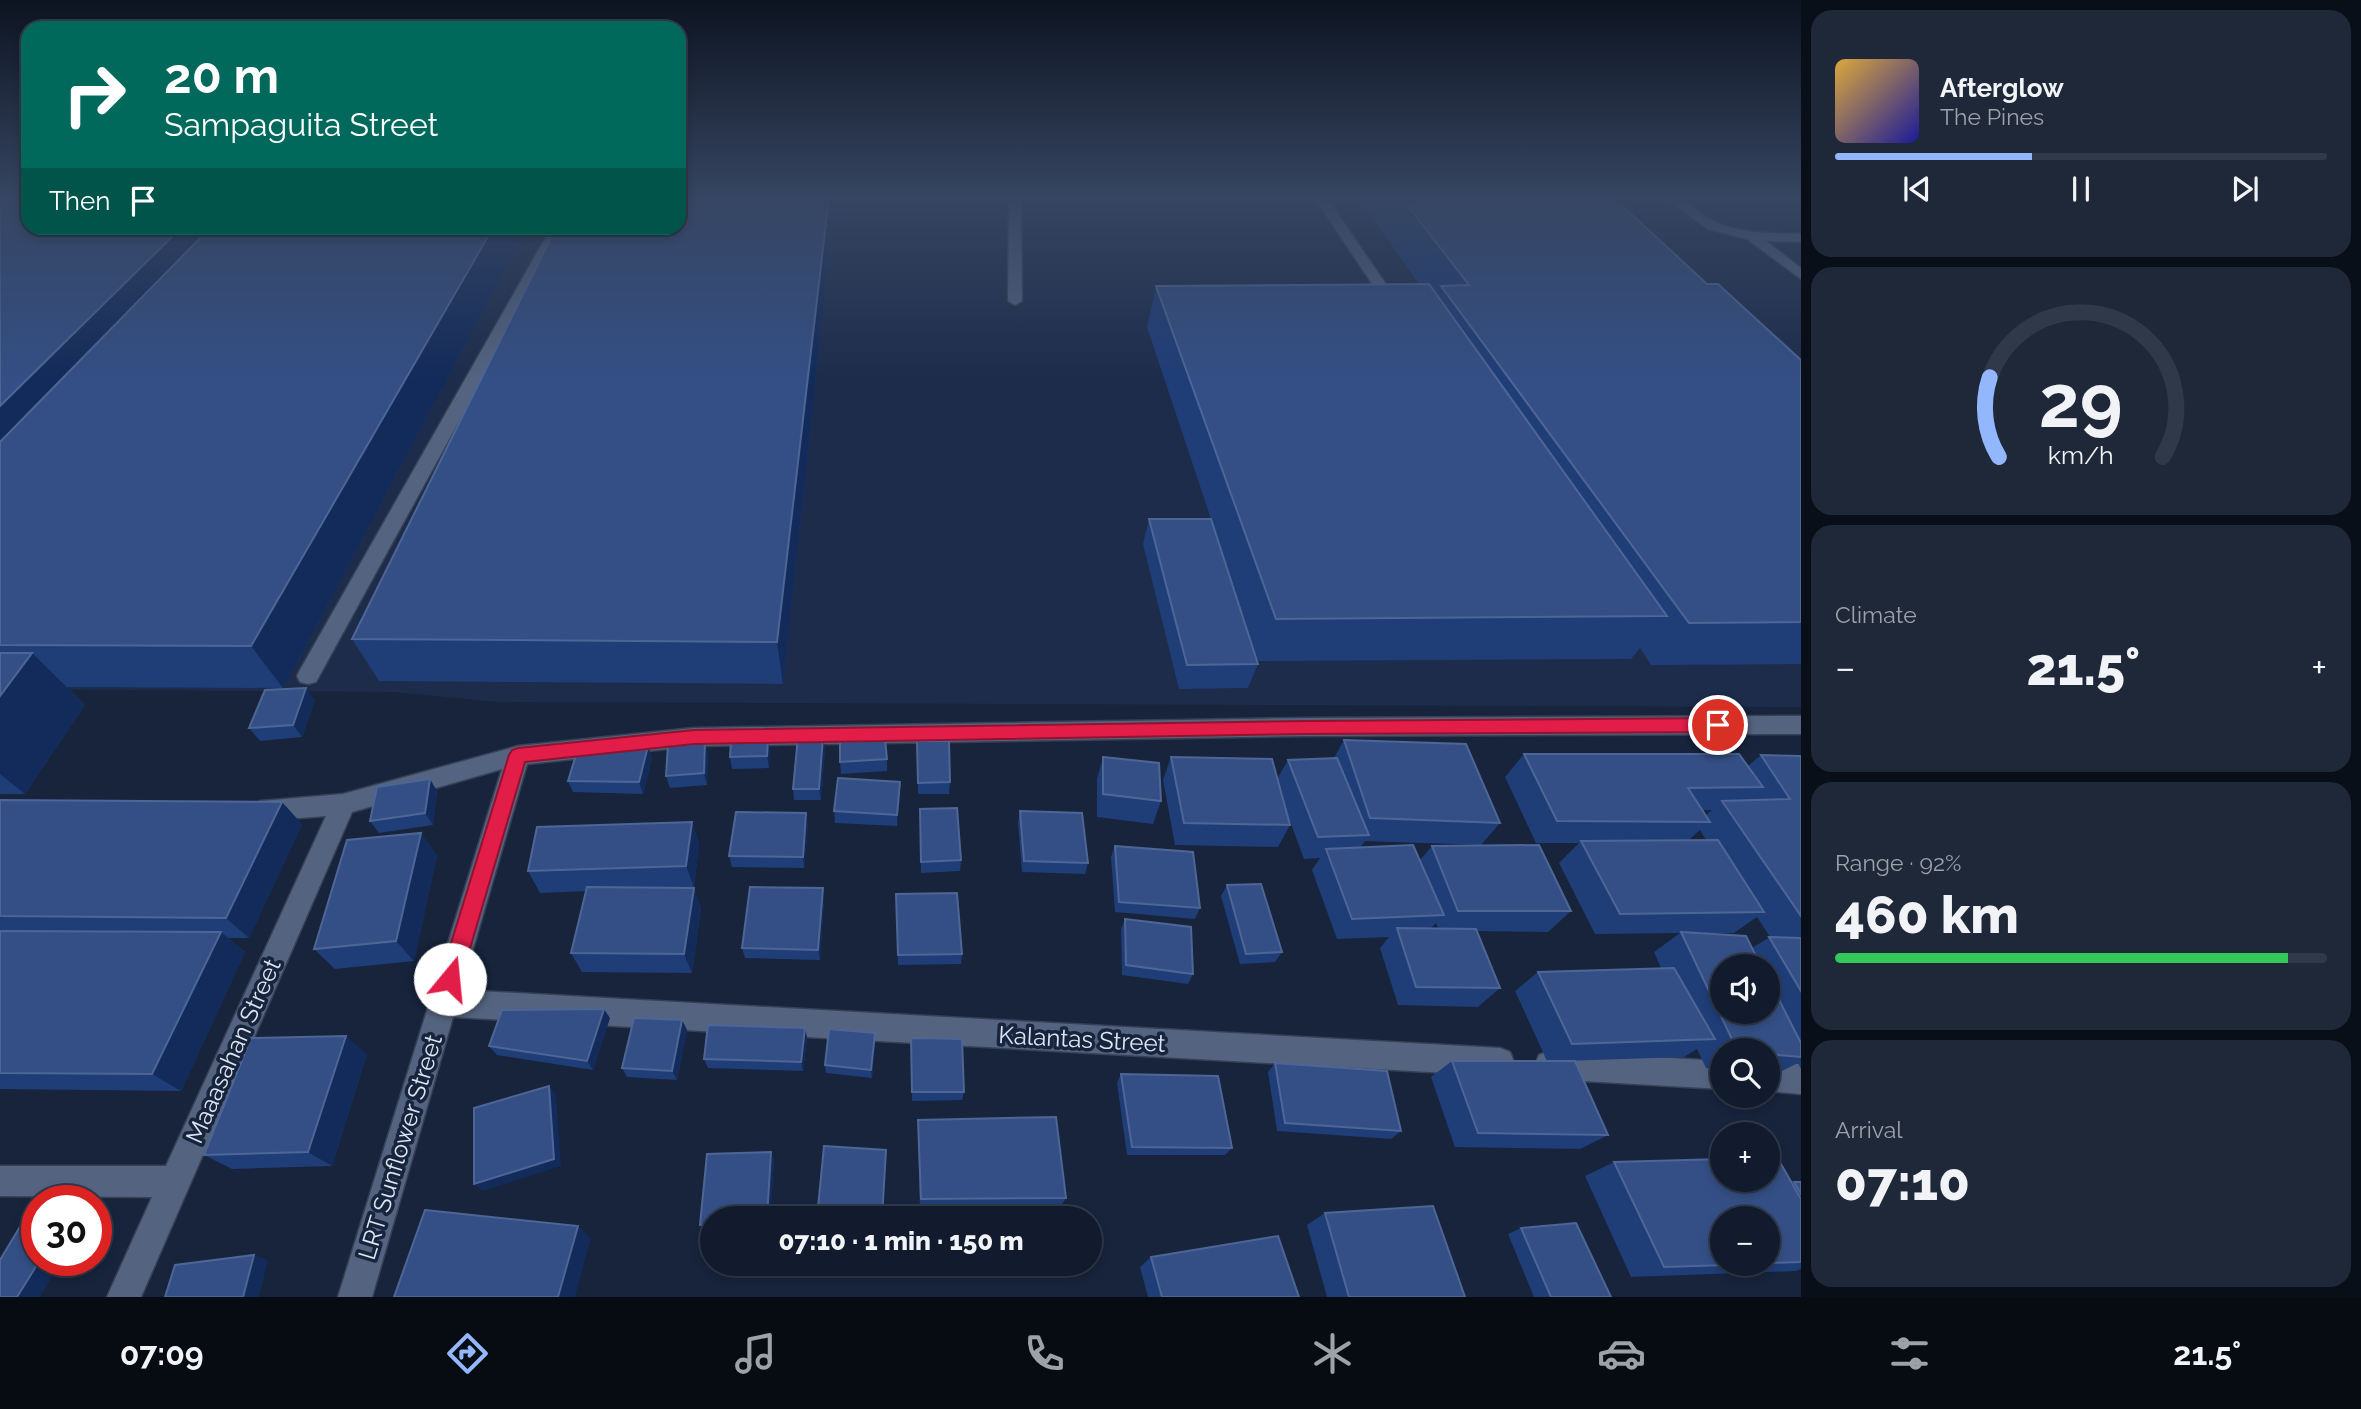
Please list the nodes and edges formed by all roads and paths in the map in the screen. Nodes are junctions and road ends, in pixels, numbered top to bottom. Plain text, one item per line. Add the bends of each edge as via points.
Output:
1 (541, 258) edge
2 (1015, 258) edge
3 (1361, 258) edge
4 (1779, 258) edge
5 (1801, 275) edge
6 (1015, 301) dead end
7 (1401, 317) edge
8 (307, 676) dead end
9 (1801, 725) edge
10 (518, 755) junction
11 (342, 804) junction
12 (232, 813) edge
13 (443, 1003) junction
14 (1710, 1073) edge
15 (1780, 1078) edge
16 (1801, 1079) edge
17 (0, 1181) edge
18 (176, 1182) junction
19 (124, 1297) edge
20 (355, 1297) edge

1 - 8 street
2 - 6 street
3 - 7 street
4 - 5 street
9 - 10 street via 694,737
10 - 11 street
10 - 13 street, LRT Sunflower Street
11 - 12 street
11 - 18 street, Maaasahan Street
13 - 14 street, Kalantas Street
13 - 20 street, LRT Sunflower Street
15 - 16 street
17 - 18 street
18 - 19 street, Maaasahan Street

